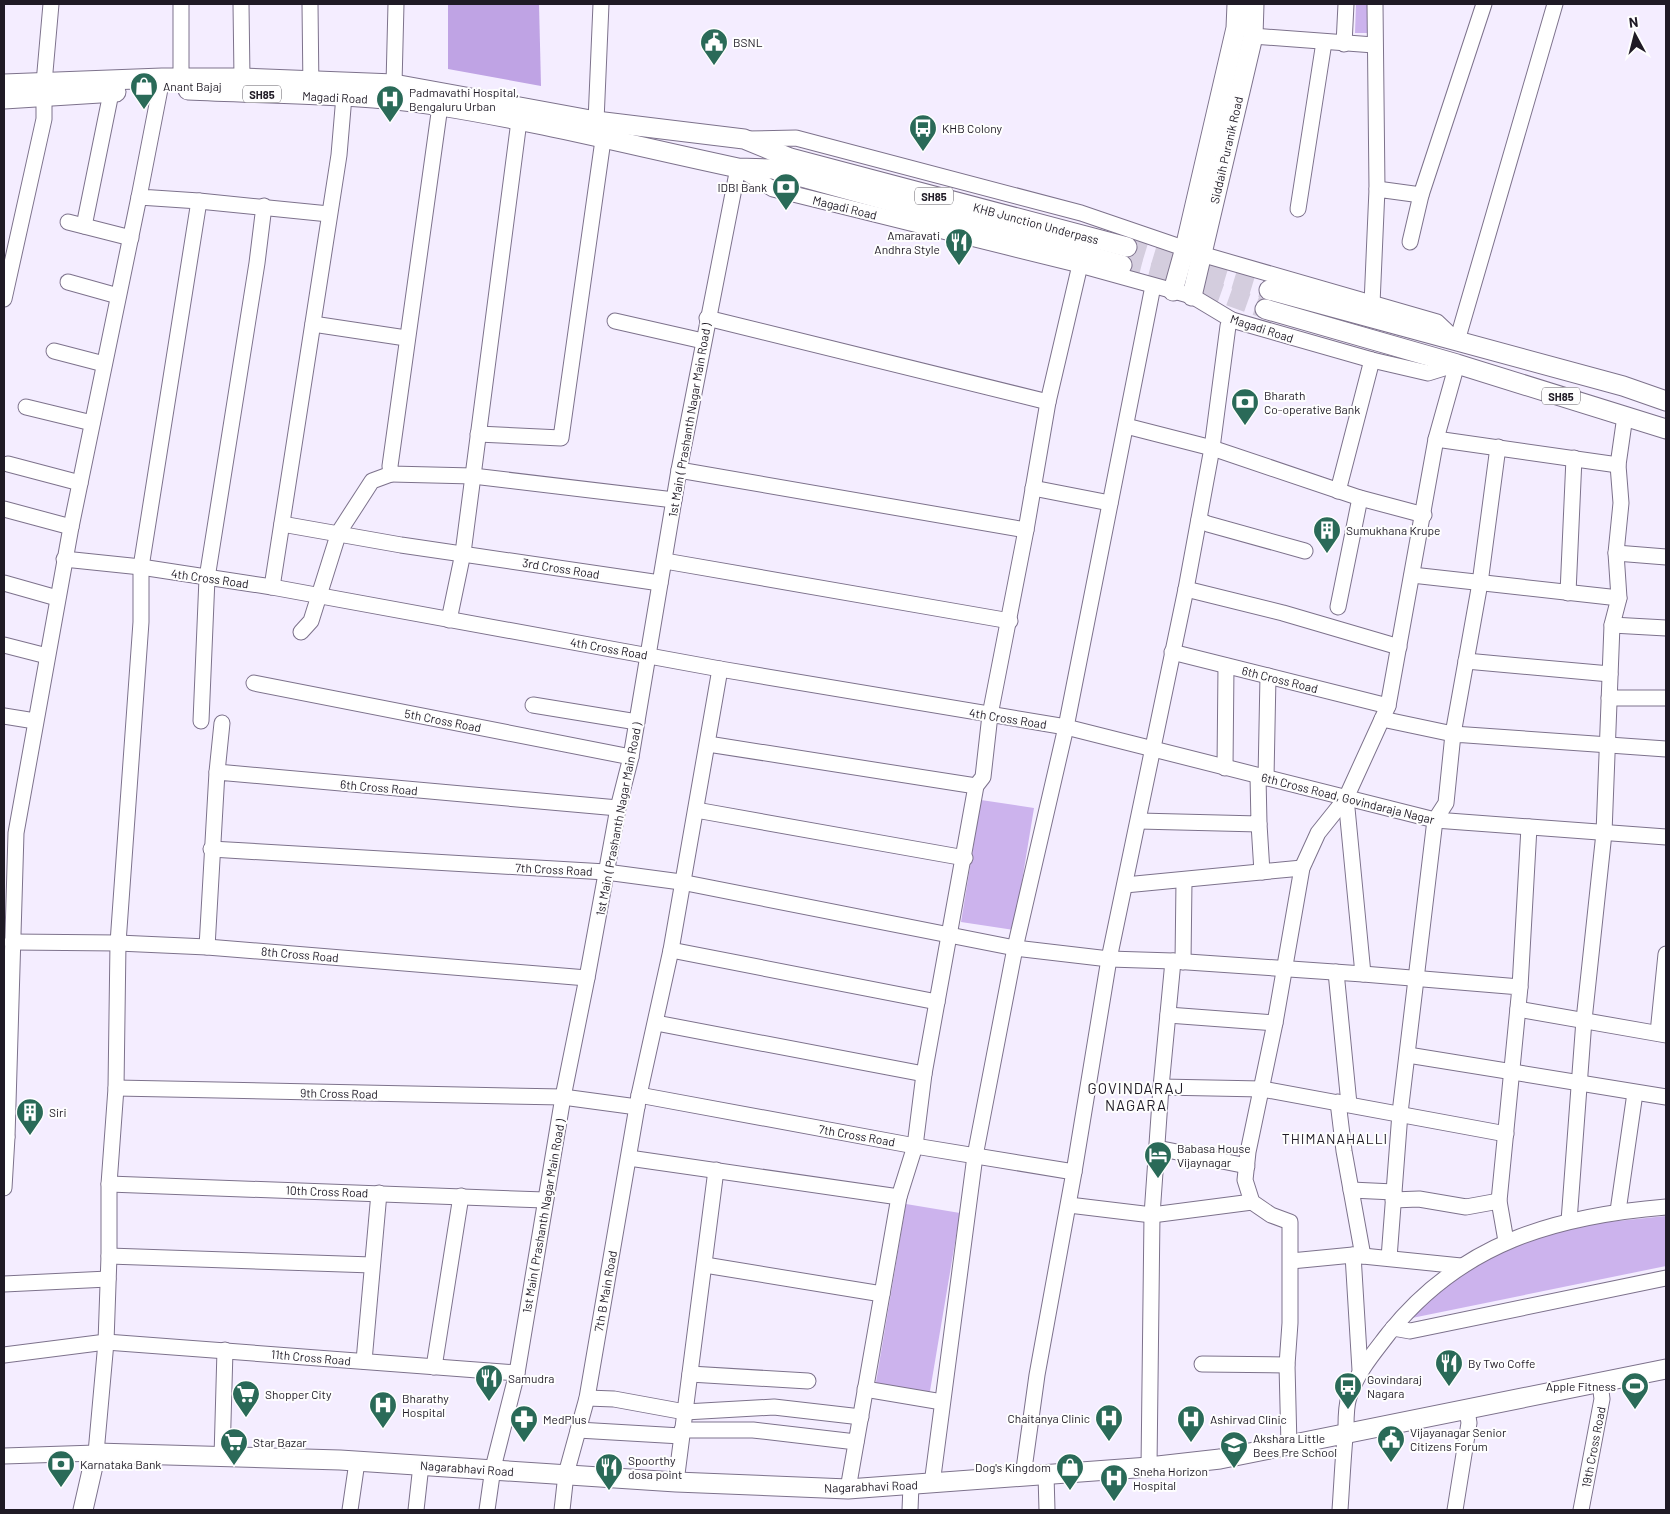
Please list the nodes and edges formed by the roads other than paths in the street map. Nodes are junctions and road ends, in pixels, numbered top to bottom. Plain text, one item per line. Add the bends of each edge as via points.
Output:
1 (51, 4) edge
2 (181, 4) edge
3 (241, 4) edge
4 (310, 4) edge
5 (396, 4) edge
6 (601, 4) edge
7 (1237, 4) edge
8 (1254, 4) edge
9 (1346, 4) edge
10 (1375, 4) edge
11 (1484, 4) edge
12 (1555, 4) edge
13 (1253, 36) junction
14 (1324, 42) junction
15 (1344, 44) junction
16 (1374, 45) junction
17 (242, 78) junction
18 (181, 79) junction
19 (4, 84) edge
20 (394, 84) junction
21 (311, 88) junction
22 (160, 89) junction
23 (44, 90) junction
24 (111, 93) junction
25 (344, 96) junction
26 (4, 99) edge
27 (440, 106) junction
28 (518, 121) junction
29 (596, 121) junction
30 (744, 139) junction
31 (603, 140) junction
32 (738, 168) junction
33 (1377, 189) junction
34 (1421, 195) junction
35 (139, 197) junction
36 (199, 201) junction
37 (264, 206) junction
38 (1298, 209) dead end
39 (329, 214) junction
40 (68, 222) dead end
41 (84, 226) junction
42 (131, 238) junction
43 (1410, 242) dead end
44 (1127, 247) tunnel mouth
45 (1193, 251) junction
46 (1080, 265) junction
47 (1122, 265) tunnel mouth
48 (68, 282) dead end
49 (1153, 286) junction
50 (1173, 291) junction
51 (118, 296) junction
52 (1192, 296) junction
53 (4, 299) edge
54 (1372, 304) junction
55 (707, 318) junction
56 (1232, 320) junction
57 (615, 321) dead end
58 (313, 324) junction
59 (406, 338) junction
60 (703, 341) junction
61 (1457, 341) junction
62 (54, 351) dead end
63 (1372, 360) junction
64 (104, 364) junction
65 (1457, 364) junction
66 (1666, 401) edge
67 (1048, 402) junction
68 (26, 406) dead end
69 (1625, 416) junction
70 (92, 423) junction
71 (1126, 426) junction
72 (1666, 429) edge
73 (478, 434) junction
74 (1436, 439) junction
75 (1498, 447) junction
76 (1212, 448) junction
77 (1574, 458) junction
78 (8, 464) dead end
79 (1618, 465) junction
80 (679, 470) junction
81 (391, 474) junction
82 (473, 476) junction
83 (80, 483) junction
84 (1034, 488) junction
85 (1338, 492) junction
86 (1360, 498) junction
87 (674, 500) junction
88 (1110, 503) junction
89 (4, 509) edge
90 (1424, 515) junction
91 (1199, 520) junction
92 (282, 524) junction
93 (71, 527) junction
94 (1026, 530) junction
95 (339, 532) junction
96 (1305, 551) dead end
97 (463, 553) junction
98 (1616, 553) junction
99 (1666, 557) edge
100 (64, 559) junction
101 (665, 561) junction
102 (141, 567) junction
103 (1412, 575) junction
104 (208, 578) junction
105 (4, 583) edge
106 (660, 583) junction
107 (1480, 583) junction
108 (272, 587) junction
109 (1186, 589) junction
110 (1568, 593) junction
111 (319, 596) junction
112 (57, 598) junction
113 (1619, 598) junction
114 (1338, 607) dead end
115 (450, 620) junction
116 (1010, 621) junction
117 (1612, 625) junction
118 (1666, 628) edge
119 (301, 632) dead end
120 (4, 645) edge
121 (1399, 647) junction
122 (1172, 652) junction
123 (650, 655) junction
124 (47, 656) junction
125 (1466, 661) junction
126 (1226, 666) junction
127 (720, 669) junction
128 (1610, 674) junction
129 (1268, 676) junction
130 (254, 683) dead end
131 (1609, 698) junction
132 (1666, 698) edge
133 (533, 704) dead end
134 (1385, 712) junction
135 (990, 715) junction
136 (4, 716) edge
137 (35, 721) junction
138 (201, 721) dead end
139 (638, 722) junction
140 (222, 723) dead end
141 (1066, 727) junction
142 (1453, 734) junction
143 (708, 744) junction
144 (1607, 746) junction
145 (1152, 749) junction
146 (1666, 749) edge
147 (632, 757) junction
148 (1225, 768) junction
149 (218, 772) junction
150 (1262, 777) junction
151 (976, 786) junction
152 (1346, 798) junction
153 (618, 808) junction
154 (696, 810) junction
155 (1435, 820) junction
156 (1138, 821) junction
157 (1259, 824) junction
158 (1529, 827) junction
159 (1604, 832) junction
160 (1666, 837) edge
161 (211, 849) junction
162 (965, 858) junction
163 (1302, 868) junction
164 (606, 872) junction
165 (1262, 872) junction
166 (1184, 881) junction
167 (681, 882) junction
168 (1125, 885) junction
169 (951, 934) junction
170 (12, 942) junction
171 (118, 942) junction
172 (207, 946) junction
173 (1015, 948) junction
174 (671, 950) junction
175 (1666, 954) edge
176 (1109, 960) junction
177 (1178, 962) junction
178 (1285, 969) junction
179 (1336, 972) junction
180 (1363, 974) junction
181 (1416, 977) junction
182 (588, 978) junction
183 (1520, 987) junction
184 (938, 1002) junction
185 (1518, 1009) junction
186 (1168, 1014) junction
187 (1584, 1020) junction
188 (656, 1023) junction
189 (1275, 1023) junction
190 (1662, 1034) edge
191 (1408, 1054) junction
192 (6, 1055) edge
193 (1512, 1072) junction
194 (924, 1074) junction
195 (1579, 1083) junction
196 (1161, 1087) junction
197 (116, 1088) junction
198 (1262, 1089) junction
199 (1635, 1093) junction
200 (563, 1097) junction
201 (1666, 1097) edge
202 (638, 1101) junction
203 (1343, 1103) junction
204 (1400, 1113) junction
205 (1506, 1134) junction
206 (5, 1137) edge
207 (915, 1146) junction
208 (1157, 1148) junction
209 (975, 1156) junction
210 (629, 1158) junction
211 (1247, 1166) junction
212 (716, 1170) junction
213 (1074, 1172) junction
214 (108, 1184) junction
215 (4, 1188) edge
216 (1351, 1190) junction
217 (379, 1193) junction
218 (460, 1196) junction
219 (1394, 1196) junction
220 (899, 1197) junction
221 (545, 1200) junction
222 (1499, 1200) junction
223 (1252, 1202) junction
224 (1068, 1205) junction
225 (1666, 1207) edge
226 (1618, 1211) junction
227 (1152, 1215) junction
228 (1569, 1221) junction
229 (1506, 1241) junction
230 (1358, 1255) junction
231 (109, 1256) junction
232 (1389, 1258) junction
233 (1291, 1261) junction
234 (372, 1265) junction
235 (705, 1265) junction
236 (1462, 1266) junction
237 (1666, 1278) edge
238 (108, 1279) junction
239 (4, 1284) edge
240 (882, 1294) junction
241 (1393, 1328) junction
242 (106, 1342) junction
243 (225, 1350) junction
244 (4, 1355) edge
245 (364, 1361) junction
246 (1202, 1364) dead end
247 (1287, 1365) junction
248 (434, 1367) junction
249 (1666, 1369) edge
250 (1360, 1370) junction
251 (516, 1373) junction
252 (690, 1374) junction
253 (808, 1381) dead end
254 (1600, 1383) junction
255 (865, 1389) junction
256 (586, 1398) junction
257 (942, 1402) junction
258 (1467, 1410) junction
259 (685, 1412) junction
260 (861, 1417) junction
261 (578, 1430) junction
262 (682, 1433) junction
263 (1345, 1435) junction
264 (856, 1442) junction
265 (1289, 1446) junction
266 (96, 1453) junction
267 (4, 1456) edge
268 (222, 1457) junction
269 (357, 1462) junction
270 (421, 1464) junction
271 (1149, 1467) junction
272 (493, 1468) junction
273 (566, 1474) junction
274 (1046, 1475) junction
275 (1023, 1476) junction
276 (676, 1482) junction
277 (932, 1484) junction
278 (911, 1486) junction
279 (848, 1489) junction
280 (83, 1510) edge
281 (350, 1510) edge
282 (416, 1510) edge
283 (487, 1510) edge
284 (562, 1510) edge
285 (910, 1510) edge
286 (1047, 1510) edge
287 (1340, 1510) edge
288 (1455, 1510) edge
289 (1581, 1510) edge

1 - 23 street
2 - 18 street
3 - 17 street
4 - 21 street
5 - 20 street
6 - 29 street
7 - 45 main road, Siddaih Puranik Road via 1236,28
8 - 13 main road, Siddaih Puranik Road
9 - 15 street
10 - 16 street
11 - 34 street
12 - 61 street
13 - 14 street
13 - 45 main road, Siddaih Puranik Road
14 - 15 street
14 - 38 street
15 - 16 street
16 - 33 street
17 - 18 main road, Magadi Road / SH85
17 - 21 main road, Magadi Road / SH85
18 - 23 main road, Magadi Road / SH85
19 - 23 main road, Magadi Road / SH85
20 - 21 main road, Magadi Road / SH85
20 - 29 main road, Magadi Road / SH85
21 - 22 main road, Magadi Road / SH85
21 - 25 main road, Magadi Road / SH85
22 - 24 main road, Magadi Road / SH85
22 - 35 street
23 - 24 main road, Magadi Road / SH85
23 - 26 main road, Magadi Road / SH85
23 - 53 street via 44,120
24 - 41 street
25 - 27 main road, Magadi Road / SH85
25 - 39 street
27 - 28 main road, Magadi Road / SH85
27 - 59 street
28 - 31 main road, Magadi Road / SH85
28 - 73 street
29 - 30 main road, Magadi Road / SH85
30 - 44 main road, KHB Junction Underpass / SH85 via 790,158
30 - 45 street, Magadi Road / SH85 via 796,138 1081,213
31 - 32 main road, Magadi Road / SH85
31 - 73 street via 561,438
32 - 46 street, Magadi Road / SH85 via 773,189
32 - 47 main road, KHB Junction Underpass / SH85 via 773,169
32 - 55 street, 1st Main ( Prashanth Nagar Main Road )
33 - 34 street
33 - 54 street
34 - 43 street
35 - 36 street
35 - 42 street
36 - 37 street
36 - 102 street
37 - 39 street
37 - 104 street
39 - 58 street
40 - 41 street
41 - 42 street
42 - 51 street
45 - 50 main road, Siddaih Puranik Road
45 - 52 main road, Siddaih Puranik Road
45 - 54 street, Magadi Road / SH85
46 - 49 street, Magadi Road / SH85
46 - 67 street
48 - 51 street
49 - 50 street, Magadi Road / SH85
49 - 71 street
50 - 52 street, Magadi Road / SH85
51 - 64 street
52 - 56 street, Magadi Road / SH85
54 - 61 street, Magadi Road / SH85 via 1437,322
55 - 60 street, 1st Main ( Prashanth Nagar Main Road )
55 - 67 street
56 - 63 street, Magadi Road / SH85
56 - 76 street via 1228,326
57 - 60 street
58 - 59 street
58 - 92 street
59 - 81 street
60 - 80 street, 1st Main ( Prashanth Nagar Main Road )
61 - 65 main road, SH85 via 1267,299
61 - 66 main road, Magadi Road / SH85
62 - 64 street
63 - 65 street, Magadi Road / SH85 via 1428,373
63 - 85 street
64 - 70 street
65 - 69 main road, SH85
65 - 74 street
67 - 84 street
68 - 70 street
69 - 72 main road, SH85
69 - 79 street
70 - 83 street
71 - 76 street
71 - 88 street
73 - 82 street
74 - 75 street
74 - 90 street
75 - 77 street
75 - 107 street
76 - 85 street
76 - 91 street
77 - 79 street
77 - 110 street
78 - 83 street
79 - 98 street via 1621,503
80 - 87 street, 1st Main ( Prashanth Nagar Main Road )
80 - 94 street
81 - 82 street
81 - 95 street via 372,481
82 - 87 street
82 - 97 street
83 - 93 street
84 - 88 street
84 - 94 street
85 - 86 street
86 - 90 street
86 - 114 street
87 - 101 street, 1st Main ( Prashanth Nagar Main Road )
88 - 141 street
89 - 93 street
90 - 103 street
91 - 96 street
91 - 109 street
92 - 95 street, 3rd Cross Road
92 - 108 street
93 - 100 street
94 - 116 street
95 - 97 street, 3rd Cross Road
95 - 111 street
97 - 106 street, 3rd Cross Road
97 - 115 street
98 - 99 street
98 - 113 street
100 - 102 street, 4th Cross Road
100 - 112 street
101 - 106 street, 1st Main ( Prashanth Nagar Main Road )
101 - 116 street
102 - 104 street, 4th Cross Road
102 - 171 street via 141,622
103 - 107 street
103 - 121 street
104 - 108 street, 4th Cross Road
104 - 138 street
105 - 112 street
106 - 123 street, 1st Main ( Prashanth Nagar Main Road )
107 - 110 street
107 - 125 street
108 - 111 street, 4th Cross Road
109 - 121 street
109 - 122 street
110 - 113 street
111 - 115 street, 4th Cross Road
111 - 119 street via 311,621
112 - 124 street
113 - 117 street
115 - 123 street, 4th Cross Road
116 - 135 street
117 - 118 street
117 - 128 street
120 - 124 street
121 - 134 street
122 - 126 street, 6th Cross Road
122 - 145 street
123 - 127 street, 4th Cross Road
123 - 139 street, 1st Main ( Prashanth Nagar Main Road )
124 - 137 street
125 - 128 street
125 - 142 street
126 - 129 street, 6th Cross Road
126 - 148 street
127 - 135 street, 4th Cross Road
127 - 143 street, 7th B Main Road
128 - 131 street
129 - 134 street, 6th Cross Road
129 - 150 street
130 - 147 street, 5th Cross Road
131 - 132 street
131 - 144 street
133 - 139 street
134 - 142 street, 6th Cross Road
134 - 152 street
135 - 141 street, 4th Cross Road
135 - 151 street via 983,777
136 - 137 street
137 - 170 street via 16,833
139 - 147 street, 1st Main ( Prashanth Nagar Main Road )
140 - 149 street
141 - 145 street, 4th Cross Road
141 - 173 street
142 - 144 street, 6th Cross Road
142 - 155 street via 1446,804
143 - 151 street
143 - 154 street, 7th B Main Road
144 - 146 street, 6th Cross Road
144 - 159 street
145 - 148 street, 6th Cross Road, Govindaraja Nagar
145 - 156 street
147 - 153 street, 1st Main ( Prashanth Nagar Main Road )
148 - 150 street, 6th Cross Road, Govindaraja Nagar
149 - 153 street, 6th Cross Road
149 - 161 street
150 - 152 street, 6th Cross Road, Govindaraja Nagar
150 - 157 street
151 - 162 street
152 - 155 street, 6th Cross Road, Govindaraja Nagar
152 - 163 street via 1318,833
152 - 180 street
153 - 164 street, 1st Main ( Prashanth Nagar Main Road )
154 - 162 street
154 - 167 street, 7th B Main Road
155 - 158 street, 6th Cross Road, Govindaraja Nagar
155 - 181 street
156 - 157 street
156 - 168 street
157 - 165 street
158 - 159 street, 6th Cross Road, Govindaraja Nagar
158 - 183 street
159 - 160 street, 6th Cross Road, Govindaraja Nagar
159 - 187 street
161 - 164 street, 7th Cross Road
161 - 172 street
162 - 169 street
163 - 165 street
163 - 178 street
164 - 167 street, 7th Cross Road
164 - 182 street, 1st Main ( Prashanth Nagar Main Road )
165 - 166 street
166 - 168 street
166 - 177 street
167 - 169 street, 7th Cross Road
167 - 174 street, 7th B Main Road
168 - 176 street
169 - 173 street, 7th Cross Road
169 - 184 street
170 - 171 street, 8th Cross Road
170 - 192 street
171 - 172 street, 8th Cross Road
171 - 197 street
172 - 182 street, 8th Cross Road
173 - 176 street, 7th Cross Road
173 - 209 street
174 - 184 street
174 - 188 street, 7th B Main Road
175 - 190 street
176 - 177 street, 7th Cross Road
176 - 213 street
177 - 178 street, 7th Cross Road
177 - 186 street
178 - 179 street, 7th Cross Road
178 - 189 street
179 - 180 street, 7th Cross Road
179 - 203 street
180 - 181 street, 7th Cross Road
181 - 183 street, 7th Cross Road
181 - 191 street
182 - 200 street, 1st Main ( Prashanth Nagar Main Road )
183 - 185 street
184 - 194 street
185 - 187 street
185 - 193 street
186 - 189 street
186 - 196 street
187 - 190 street
187 - 195 street
188 - 194 street
188 - 202 street, 7th B Main Road
189 - 198 street
191 - 193 street
191 - 204 street
192 - 206 street
193 - 195 street
193 - 205 street
194 - 207 street
195 - 199 street
195 - 228 street
196 - 198 street
196 - 208 street
197 - 200 street, 9th Cross Road
197 - 214 street
198 - 203 street
198 - 211 street
199 - 201 street
199 - 226 street
200 - 202 street, 9th Cross Road
200 - 221 street, 1st Main ( Prashanth Nagar Main Road )
202 - 207 street, 7th Cross Road
202 - 210 street, 7th B Main Road
203 - 204 street
203 - 216 street
204 - 205 street
204 - 219 street
205 - 222 street
206 - 215 street
207 - 209 street, 7th Cross Road
207 - 220 street
208 - 211 street
208 - 227 street
209 - 213 street, 7th Cross Road
209 - 257 street
210 - 212 street
210 - 256 street, 7th B Main Road
211 - 223 street via 1245,1180
212 - 220 street
212 - 235 street
213 - 224 street
214 - 217 street, 10th Cross Road
214 - 231 street
216 - 219 street
216 - 230 street
217 - 218 street, 10th Cross Road
217 - 234 street
218 - 221 street, 10th Cross Road
218 - 248 street
219 - 222 street via 1466,1207
219 - 232 street
220 - 240 street
221 - 251 street, 1st Main ( Prashanth Nagar Main Road )
222 - 229 street
223 - 227 street
223 - 233 street via 1271,1215 1290,1222
224 - 227 street
224 - 275 street
225 - 226 street
226 - 228 street
227 - 271 street
228 - 229 street
229 - 236 street
230 - 232 street
230 - 233 street
230 - 250 street
231 - 234 street
231 - 238 street
232 - 236 street
233 - 247 street
234 - 245 street
235 - 240 street
235 - 252 street
236 - 241 street via 1418,1300
237 - 241 street via 1410,1331
238 - 239 street
238 - 242 street
240 - 255 street
241 - 250 street
242 - 243 street, 11th Cross Road
242 - 244 street, 11th Cross Road
242 - 266 street
243 - 245 street, 11th Cross Road
243 - 268 street
245 - 248 street, 11th Cross Road
246 - 247 street
247 - 265 street
248 - 251 street, 11th Cross Road
249 - 254 main road, Nagarabhavi Road
250 - 263 street via 1348,1399
251 - 272 street, 1st Main ( Prashanth Nagar Main Road )
252 - 253 street
252 - 259 street
254 - 258 main road, Nagarabhavi Road
254 - 289 street, 19th Cross Road via 1602,1398
255 - 257 street
255 - 260 street
256 - 259 street via 614,1399
256 - 261 street, 7th B Main Road
257 - 277 street
258 - 263 main road, Nagarabhavi Road
258 - 288 street via 1469,1423
259 - 260 street via 774,1406
259 - 262 street
260 - 264 street
261 - 262 street
261 - 273 street, 7th B Main Road
262 - 264 street via 753,1430
262 - 276 street
263 - 265 main road, Nagarabhavi Road
263 - 287 street
264 - 279 street
265 - 271 main road, Nagarabhavi Road via 1220,1459
266 - 267 street
266 - 268 main road, Nagarabhavi Road
266 - 280 main road
268 - 269 main road, Nagarabhavi Road
269 - 270 main road, Nagarabhavi Road
269 - 281 street
270 - 272 main road, Nagarabhavi Road
270 - 282 street
271 - 274 main road, Nagarabhavi Road
272 - 273 main road, Nagarabhavi Road
272 - 283 street, 1st Main ( Prashanth Nagar Main Road )
273 - 276 main road, Nagarabhavi Road
273 - 284 street, 7th B Main Road
274 - 275 main road, Nagarabhavi Road
274 - 286 street
275 - 277 main road, Nagarabhavi Road
276 - 279 main road, Nagarabhavi Road
277 - 278 main road, Nagarabhavi Road
278 - 279 main road, Nagarabhavi Road
278 - 285 street

